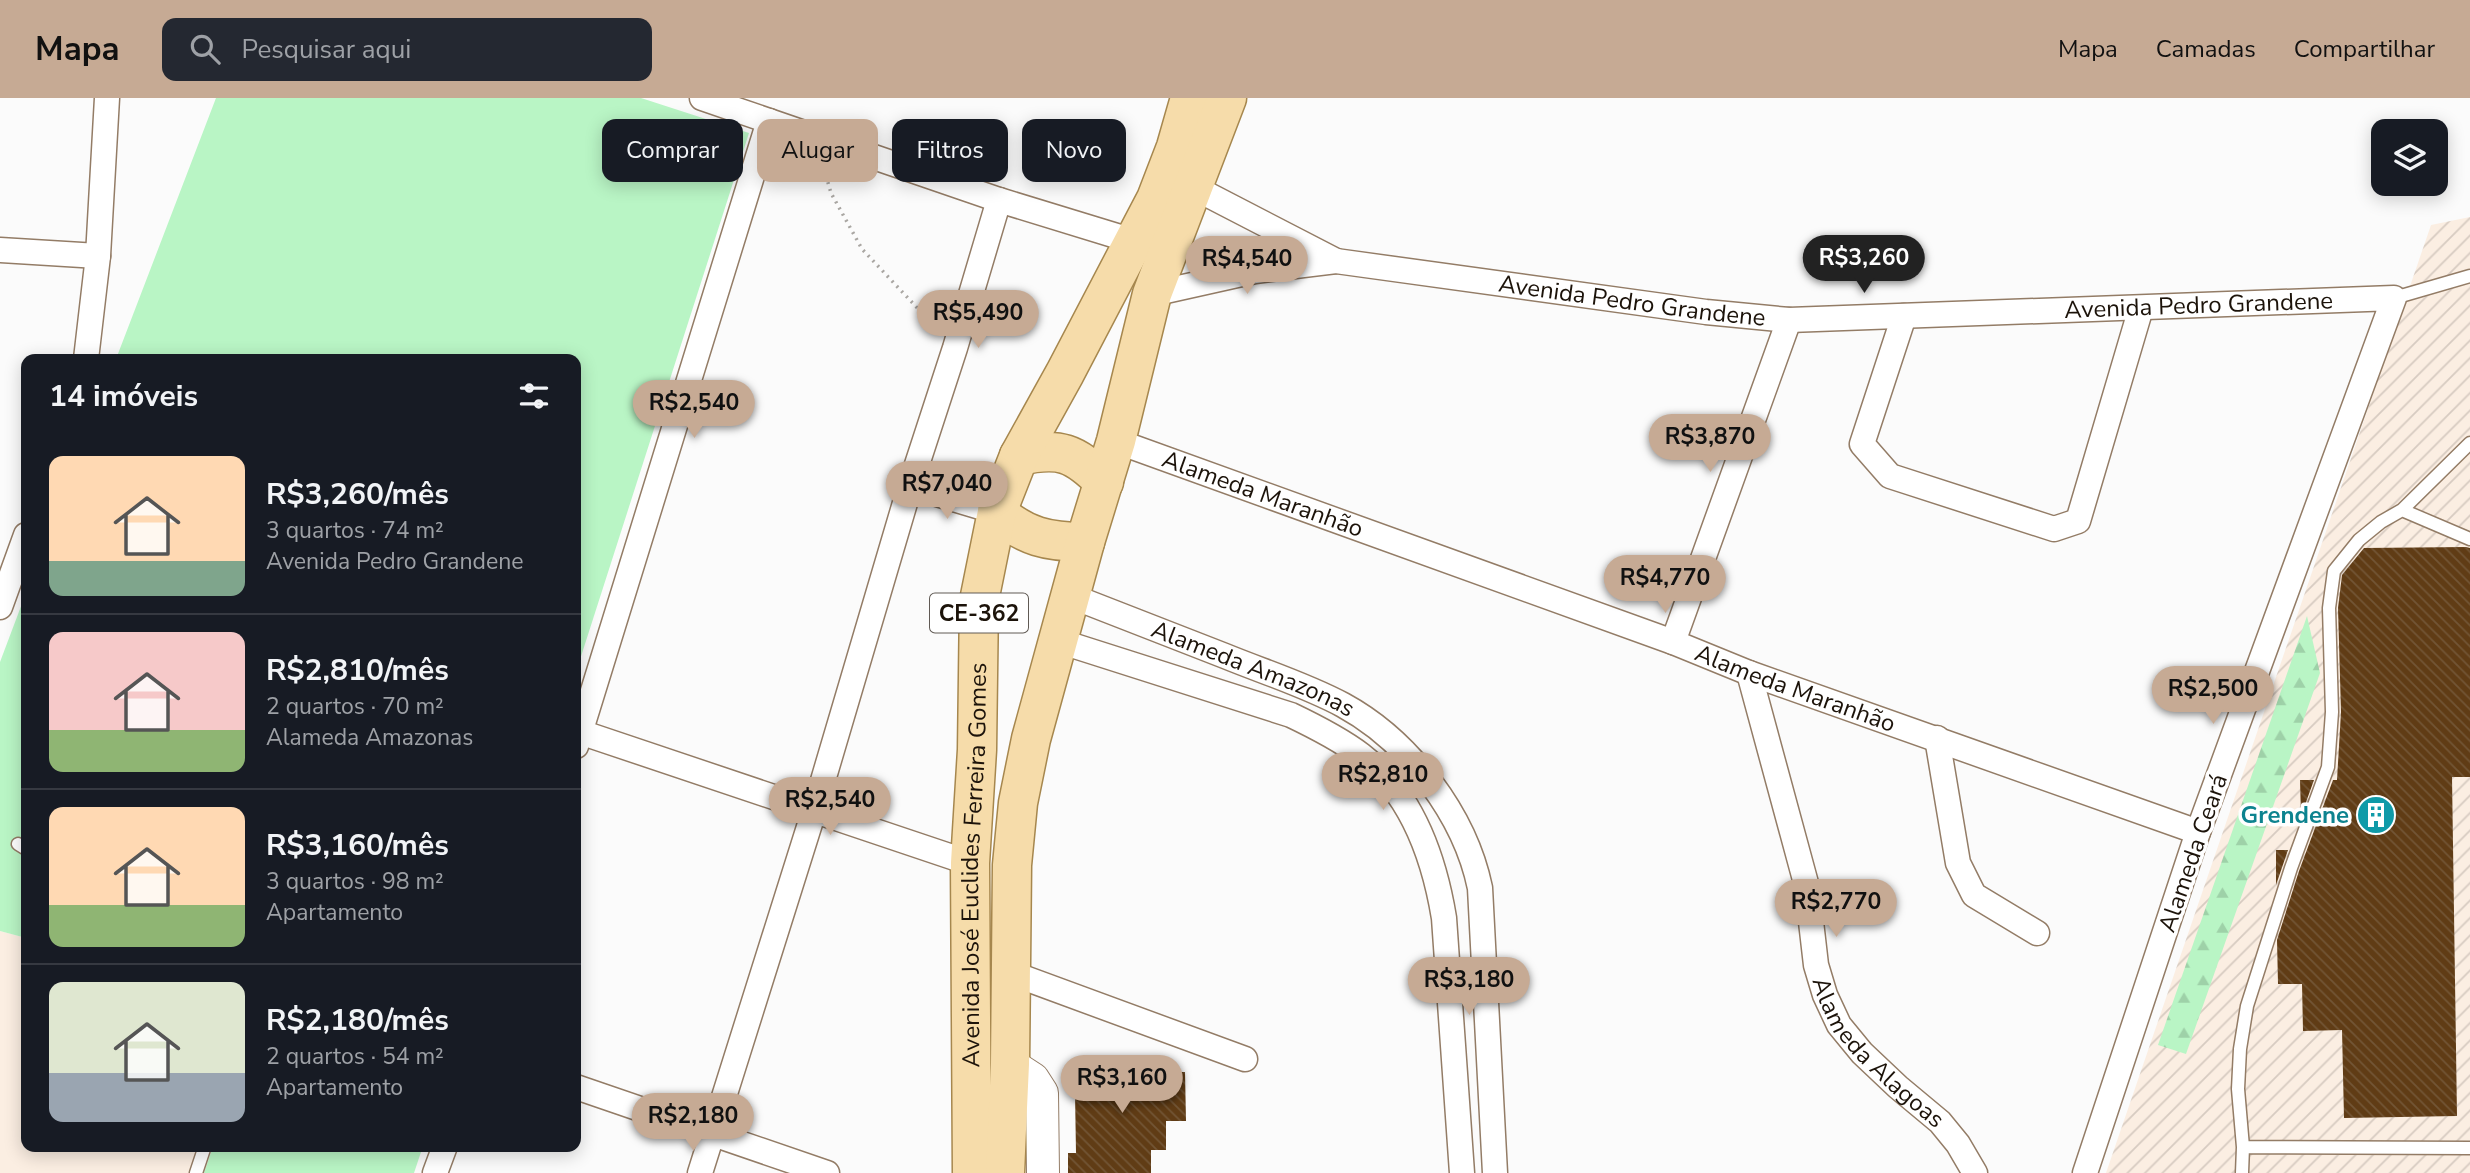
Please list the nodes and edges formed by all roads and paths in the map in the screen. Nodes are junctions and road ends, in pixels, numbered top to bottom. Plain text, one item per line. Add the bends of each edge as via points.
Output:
1 (107, 98) edge
2 (702, 98) edge
3 (1190, 98) edge
4 (1227, 98) edge
5 (763, 119) edge
6 (878, 158) edge
7 (757, 160) edge
8 (828, 182) edge
9 (1193, 187) junction
10 (999, 200) junction
11 (1133, 241) junction
12 (0, 250) edge
13 (98, 256) junction
14 (1336, 261) junction
15 (2470, 276) edge
16 (1152, 294) junction
17 (2394, 298) junction
18 (2141, 308) junction
19 (1904, 316) junction
20 (1789, 320) junction
21 (955, 348) junction
22 (87, 354) edge
23 (1116, 441) junction
24 (2470, 443) edge
25 (1019, 456) junction
26 (1104, 482) junction
27 (910, 486) junction
28 (2402, 510) junction
29 (997, 512) junction
30 (2470, 539) edge
31 (1085, 542) junction
32 (21, 549) edge
33 (1071, 596) junction
34 (0, 607) edge
35 (1059, 641) junction
36 (1673, 642) junction
37 (1749, 673) junction
38 (1343, 705) junction
39 (1318, 728) junction
40 (581, 729) edge
41 (1937, 738) junction
42 (581, 740) edge
43 (1417, 768) junction
44 (1391, 786) junction
45 (814, 811) junction
46 (2198, 832) junction
47 (970, 863) junction
48 (2038, 933) dead end
49 (1011, 973) junction
50 (1487, 993) junction
51 (1450, 995) junction
52 (1245, 1059) dead end
53 (1010, 1064) junction
54 (581, 1089) edge
55 (711, 1135) junction
56 (2243, 1147) junction
57 (2470, 1148) edge
58 (203, 1152) edge
59 (443, 1152) edge
60 (196, 1173) edge
61 (435, 1173) edge
62 (700, 1173) edge
63 (827, 1173) edge
64 (972, 1173) edge
65 (1006, 1173) edge
66 (1043, 1173) edge
67 (1462, 1173) edge
68 (1495, 1173) edge
69 (1975, 1173) edge
70 (2085, 1173) edge
71 (2242, 1173) edge

1 - 13 street
2 - 5 street
3 - 11 main road, Avenida José Euclides Ferreira Gomes / CE-362 via 1156,199
4 - 9 main road, Avenida José Euclides Ferreira Gomes / CE-362
6 - 10 street
7 - 40 street
8 - 21 path via 862,249
9 - 14 street, Avenida Pedro Grandene
9 - 16 main road, Avenida José Euclides Ferreira Gomes / CE-362
10 - 11 street
10 - 21 street
11 - 25 main road, Avenida José Euclides Ferreira Gomes / CE-362
12 - 13 street
13 - 22 street
14 - 16 street, Avenida Pedro Grandene via 1255,271
14 - 20 street, Avenida Pedro Grandene
15 - 17 lane
16 - 23 main road, Avenida José Euclides Ferreira Gomes / CE-362
17 - 18 street, Avenida Pedro Grandene
17 - 46 street, Alameda Ceará
18 - 19 street, Avenida Pedro Grandene
18 - 19 street via 2078,521 2054,529 1890,476 1862,444
19 - 20 street, Avenida Pedro Grandene
20 - 36 street
21 - 27 street
23 - 26 main road, Avenida José Euclides Ferreira Gomes / CE-362
23 - 36 street, Alameda Maranhão
24 - 28 lane
25 - 26 main road via 1042,450 1063,452
25 - 29 main road, Avenida José Euclides Ferreira Gomes / CE-362
26 - 31 main road, Avenida José Euclides Ferreira Gomes / CE-362
27 - 29 street
27 - 45 street
28 - 30 lane
28 - 56 lane via 2359,540 2334,571 2329,608 2332,712 2328,767 2247,1006 2238,1089
29 - 31 main road via 1040,538
29 - 47 main road, Avenida José Euclides Ferreira Gomes / CE-362 via 979,601
31 - 33 main road, Avenida José Euclides Ferreira Gomes / CE-362
32 - 34 street
33 - 35 main road, Avenida José Euclides Ferreira Gomes / CE-362
33 - 38 street, Alameda Amazonas
35 - 39 street, Alameda Amazonas via 1291,715
35 - 49 main road, Avenida José Euclides Ferreira Gomes / CE-362 via 1018,803
36 - 37 street, Alameda Maranhão
37 - 41 street, Alameda Maranhão
37 - 69 street, Alameda Alagoas via 1807,887 1816,965 1825,995 1839,1025 1862,1053 1940,1122
38 - 39 street
38 - 43 street, Alameda Amazonas via 1373,725
39 - 44 street, Alameda Amazonas via 1359,753
41 - 46 street, Alameda Maranhão
41 - 48 street via 1958,863 1974,895
42 - 45 street
43 - 44 street
43 - 50 street, Alameda Amazonas via 1456,820 1475,863 1483,908
44 - 51 street, Alameda Amazonas via 1409,811 1437,878
45 - 47 street
45 - 55 street
46 - 70 street, Alameda Ceará
47 - 64 main road, Avenida José Euclides Ferreira Gomes / CE-362
49 - 52 street
49 - 53 main road, Avenida José Euclides Ferreira Gomes / CE-362
50 - 51 street
50 - 68 street, Alameda Amazonas
51 - 67 street, Alameda Amazonas
53 - 65 main road, Avenida José Euclides Ferreira Gomes / CE-362
53 - 66 street via 1033,1079 1042,1093
54 - 55 street
55 - 62 street
55 - 63 street
56 - 57 lane
56 - 71 lane
58 - 60 lane
59 - 61 street

